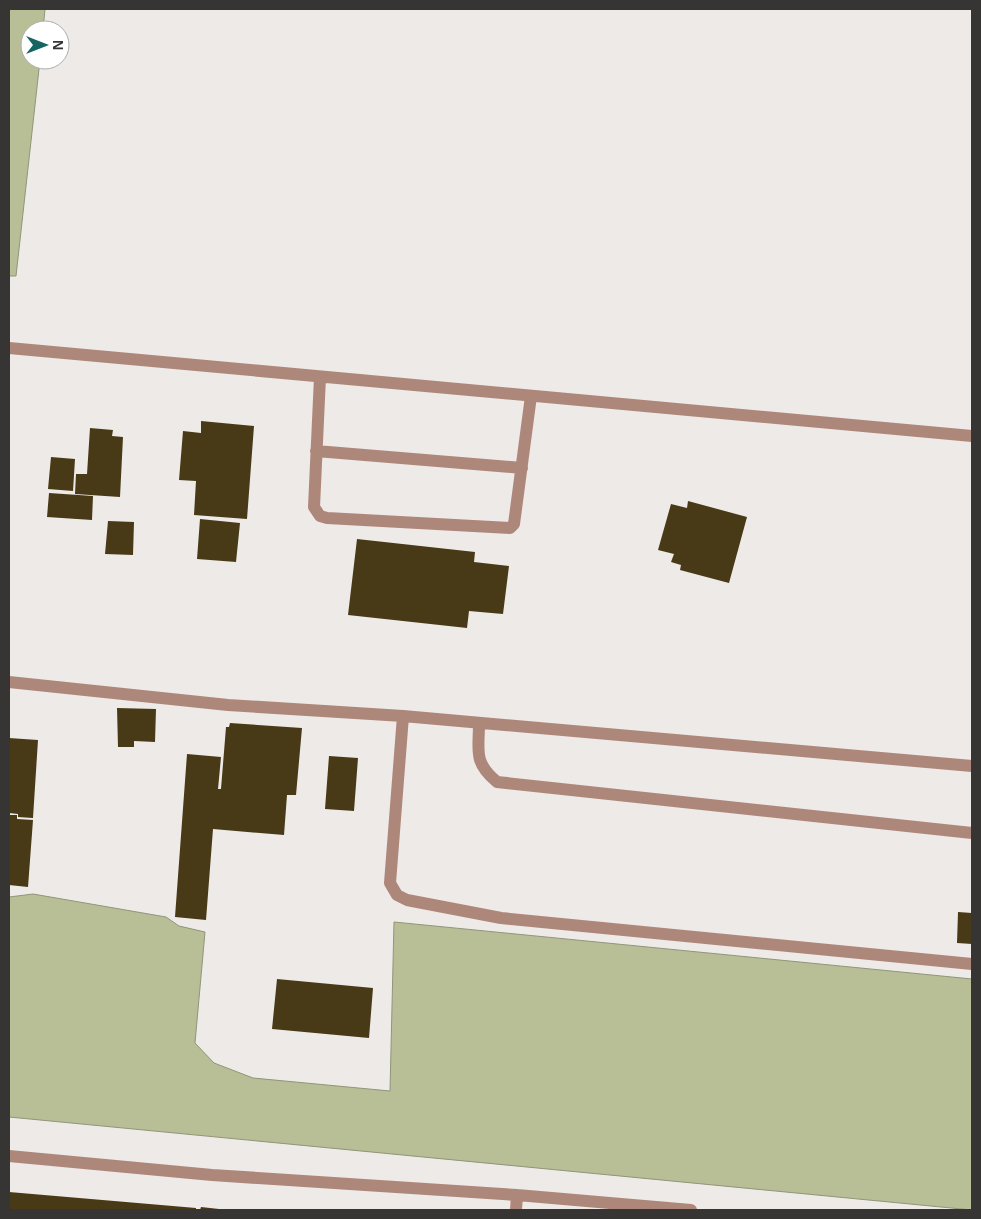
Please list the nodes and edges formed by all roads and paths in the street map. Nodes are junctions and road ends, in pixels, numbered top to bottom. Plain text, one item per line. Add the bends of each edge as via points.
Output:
1 (9, 348) edge
2 (320, 377) junction
3 (531, 396) junction
4 (972, 436) edge
5 (316, 451) junction
6 (522, 468) junction
7 (9, 682) edge
8 (403, 716) junction
9 (479, 723) junction
10 (972, 766) edge
11 (972, 833) edge
12 (972, 964) edge
13 (9, 1156) edge
14 (517, 1195) junction
15 (516, 1210) edge
16 (691, 1210) edge

1 - 2 lane
2 - 3 lane
2 - 5 lane
3 - 4 lane
3 - 6 lane
5 - 6 lane
5 - 6 lane via 314,507 320,516 328,518 510,528 514,524
7 - 8 lane via 228,705
8 - 9 lane
8 - 12 lane via 390,883 397,894 407,900 501,918
9 - 10 lane
9 - 11 lane via 479,759 483,771 497,782
13 - 14 lane via 212,1175
14 - 15 lane
14 - 16 lane

